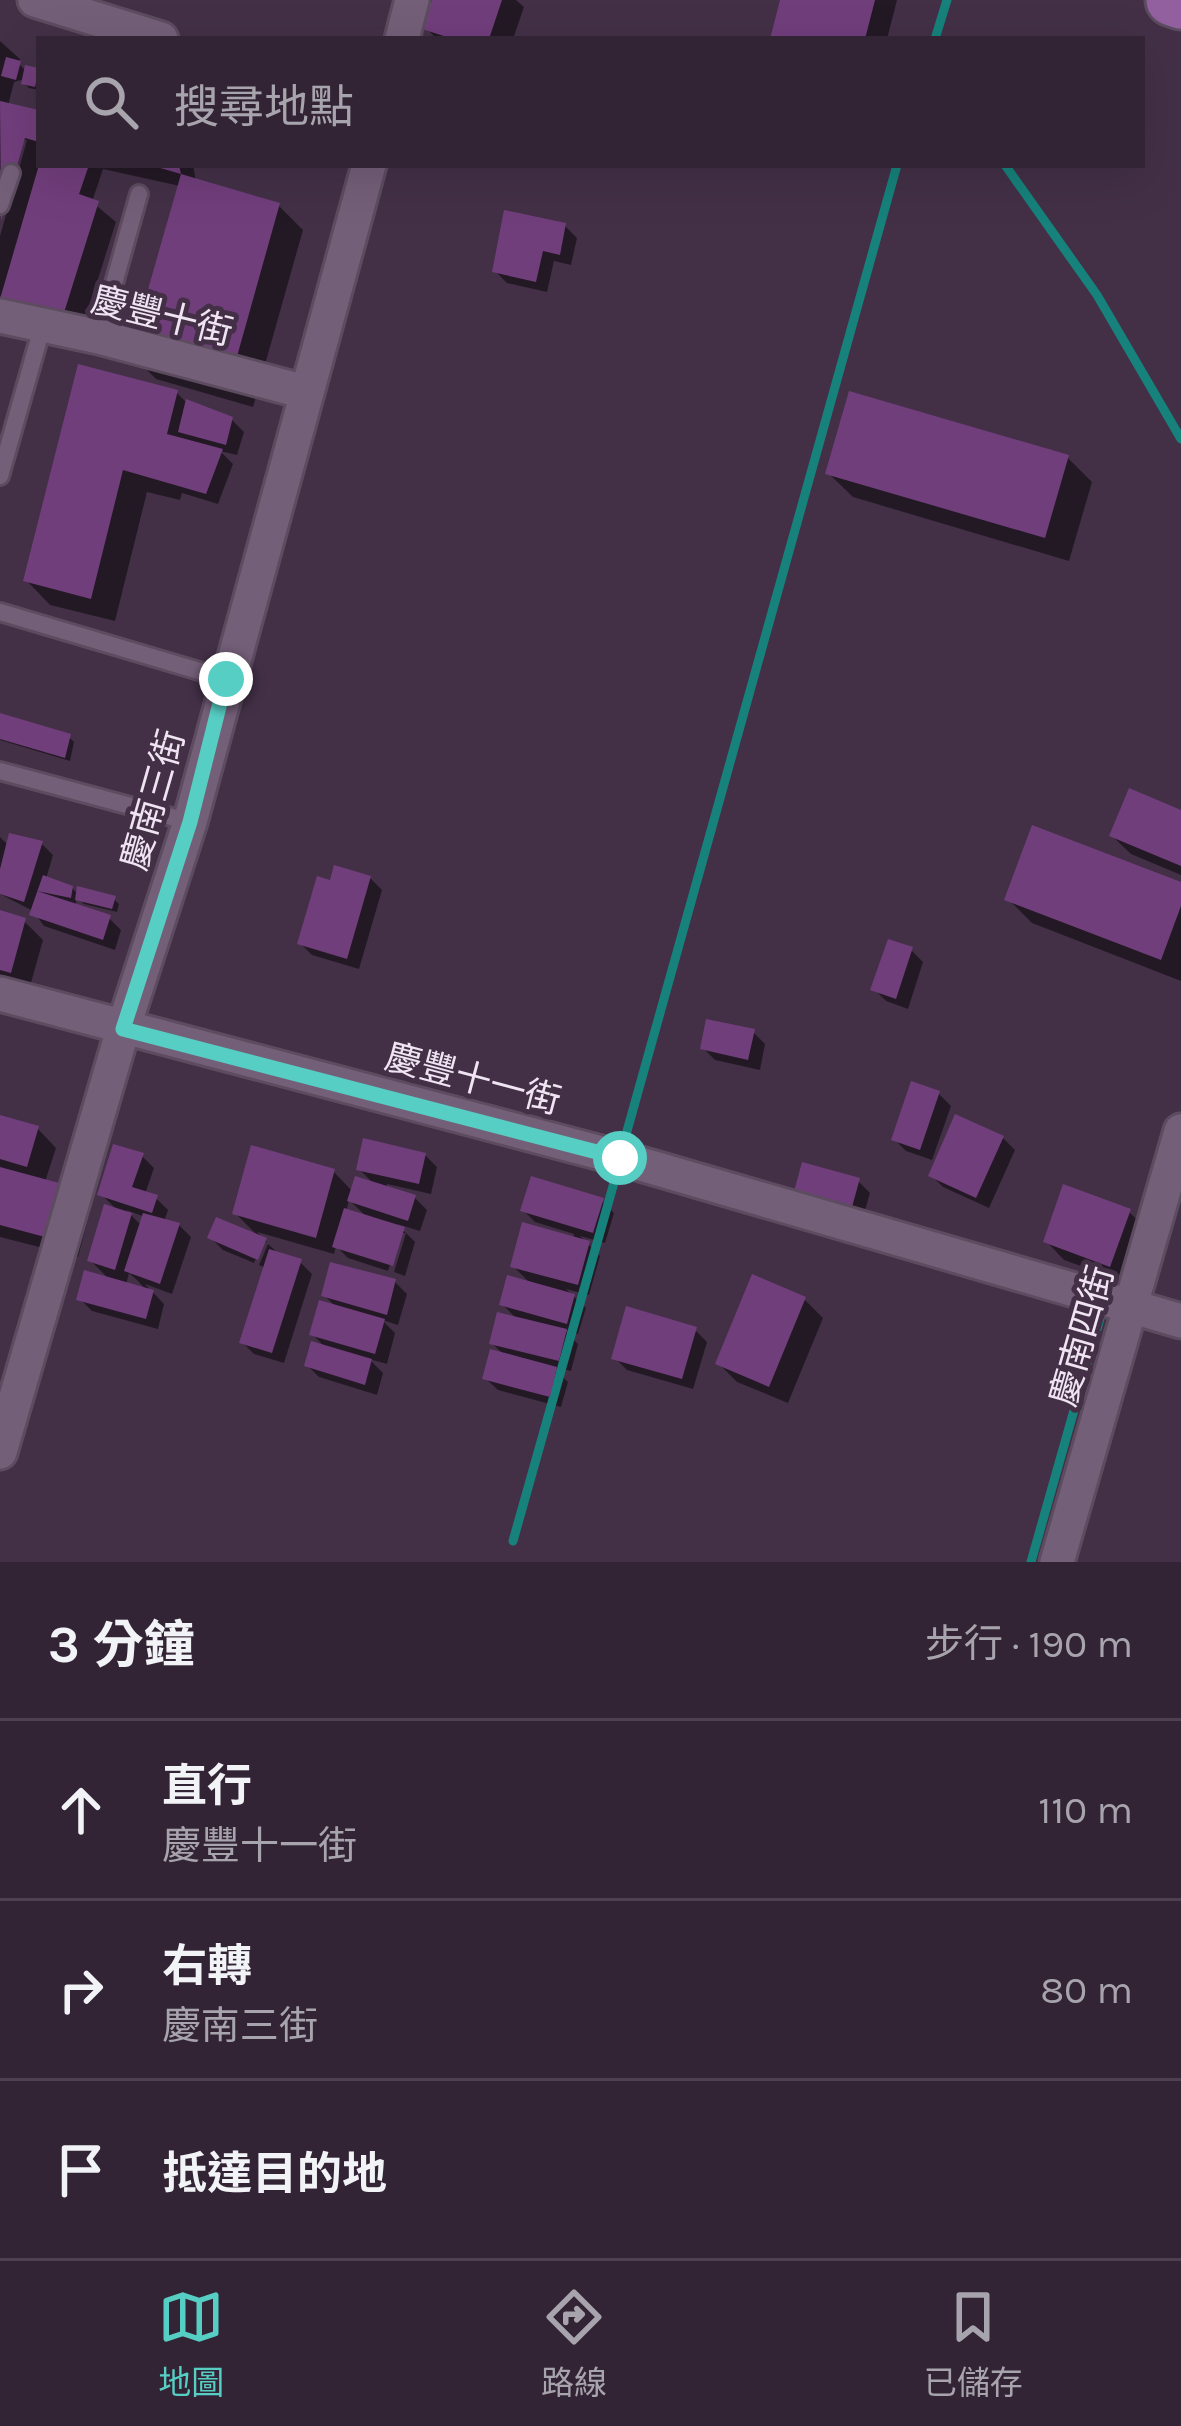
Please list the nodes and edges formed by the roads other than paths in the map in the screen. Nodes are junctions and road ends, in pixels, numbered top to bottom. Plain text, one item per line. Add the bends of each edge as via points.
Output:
1 (35, 0) edge
2 (412, 0) edge
3 (1172, 0) edge
4 (1181, 3) edge
5 (154, 36) edge
6 (403, 36) edge
7 (367, 168) edge
8 (11, 173) dead end
9 (139, 194) dead end
10 (0, 205) edge
11 (0, 316) edge
12 (42, 328) junction
13 (99, 338) junction
14 (305, 392) junction
15 (0, 476) edge
16 (0, 612) edge
17 (226, 679) junction
18 (0, 770) edge
19 (190, 822) junction
20 (0, 994) edge
21 (123, 1029) junction
22 (1181, 1131) edge
23 (1131, 1308) junction
24 (1181, 1321) edge
25 (0, 1453) edge
26 (1057, 1562) edge

1 - 5 street
2 - 6 street
3 - 4 main road
7 - 14 street, 慶南三街
8 - 10 lane
9 - 13 lane
11 - 12 street, 慶豐十街
12 - 13 street, 慶豐十街
12 - 15 lane
13 - 14 street, 慶豐十街
14 - 17 street, 慶南三街
16 - 17 lane
17 - 19 street, 慶南三街
18 - 19 lane
19 - 21 street, 慶南三街
20 - 21 street, 慶豐十一街
21 - 23 street, 慶豐十一街 via 620,1158
21 - 25 street, 慶南三街
22 - 23 street, 慶南四街
23 - 24 street, 慶豐十一街
23 - 26 street, 慶南四街

